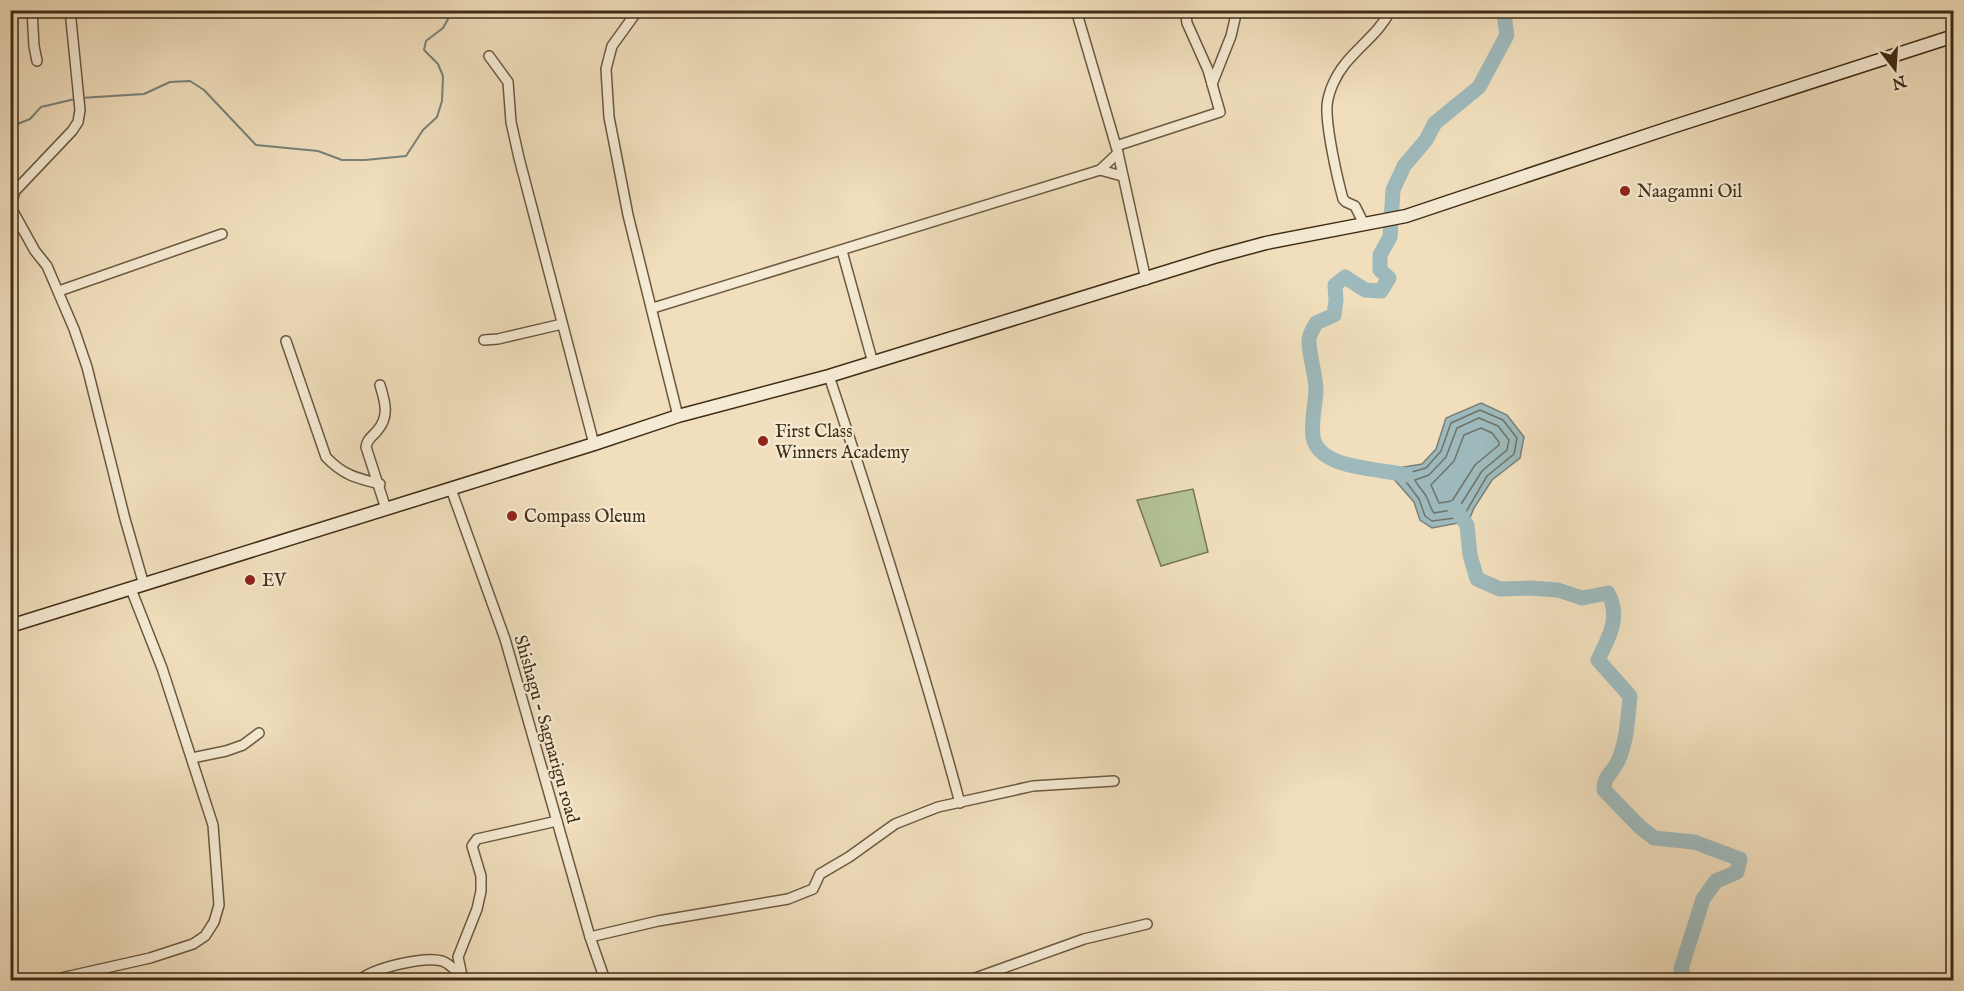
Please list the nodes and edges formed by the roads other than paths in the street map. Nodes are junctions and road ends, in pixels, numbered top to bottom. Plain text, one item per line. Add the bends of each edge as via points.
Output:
1 (32, 10) edge
2 (70, 10) edge
3 (638, 10) edge
4 (1076, 10) edge
5 (1185, 10) edge
6 (1237, 10) edge
7 (1391, 10) edge
8 (1953, 36) edge
9 (489, 56) dead end
10 (37, 61) dead end
11 (1212, 84) junction
12 (1117, 149) junction
13 (1100, 170) junction
14 (1122, 176) junction
15 (11, 207) edge
16 (1364, 224) junction
17 (222, 234) dead end
18 (842, 251) junction
19 (1146, 280) junction
20 (59, 291) junction
21 (653, 308) junction
22 (562, 324) junction
23 (286, 340) dead end
24 (484, 340) dead end
25 (873, 363) junction
26 (829, 376) junction
27 (380, 385) dead end
28 (678, 416) junction
29 (594, 444) junction
30 (380, 484) junction
31 (451, 489) junction
32 (386, 509) junction
33 (144, 585) junction
34 (131, 589) junction
35 (10, 626) edge
36 (259, 733) dead end
37 (192, 758) junction
38 (1114, 781) dead end
39 (960, 803) junction
40 (557, 821) junction
41 (1147, 924) dead end
42 (590, 936) junction
43 (462, 979) edge
44 (605, 980) edge
45 (52, 981) edge
46 (360, 981) edge
47 (970, 981) edge

1 - 10 street
2 - 15 street via 78,122 15,191
3 - 21 street via 612,46 606,69 616,161
4 - 12 street
5 - 11 street
6 - 11 street
7 - 16 street via 1375,35 1344,65 1327,106 1343,199 1355,206
8 - 16 main road via 1406,216
9 - 22 street via 508,82 513,131
11 - 12 street via 1220,112
12 - 13 street
12 - 14 street
13 - 14 street
13 - 18 street
14 - 19 street
15 - 20 street
16 - 19 main road via 1266,243
17 - 20 street
18 - 21 street
18 - 25 street
19 - 25 main road
20 - 33 street via 87,367
21 - 28 street
22 - 24 street
22 - 29 street
23 - 30 street via 326,457 350,477
25 - 26 main road
26 - 28 main road
26 - 39 street via 921,663
27 - 30 street via 386,417 366,444
28 - 29 main road
29 - 31 main road
30 - 32 street
31 - 32 main road
31 - 40 street, Shishagu - Sagnarigu road via 505,639
32 - 33 main road
33 - 34 main road
34 - 35 main road
34 - 37 street
36 - 37 street via 243,745
37 - 45 street via 213,825 219,905 214,922 205,936 175,952
38 - 39 street via 1033,786
39 - 42 street via 895,824 820,874 813,889 788,899
40 - 42 street, Shishagu - Sagnarigu road
40 - 43 street via 473,842 481,891 458,957
41 - 47 street via 1084,939
42 - 44 street, Shishagu - Sagnarigu road
43 - 46 street via 443,961 426,960 375,972

